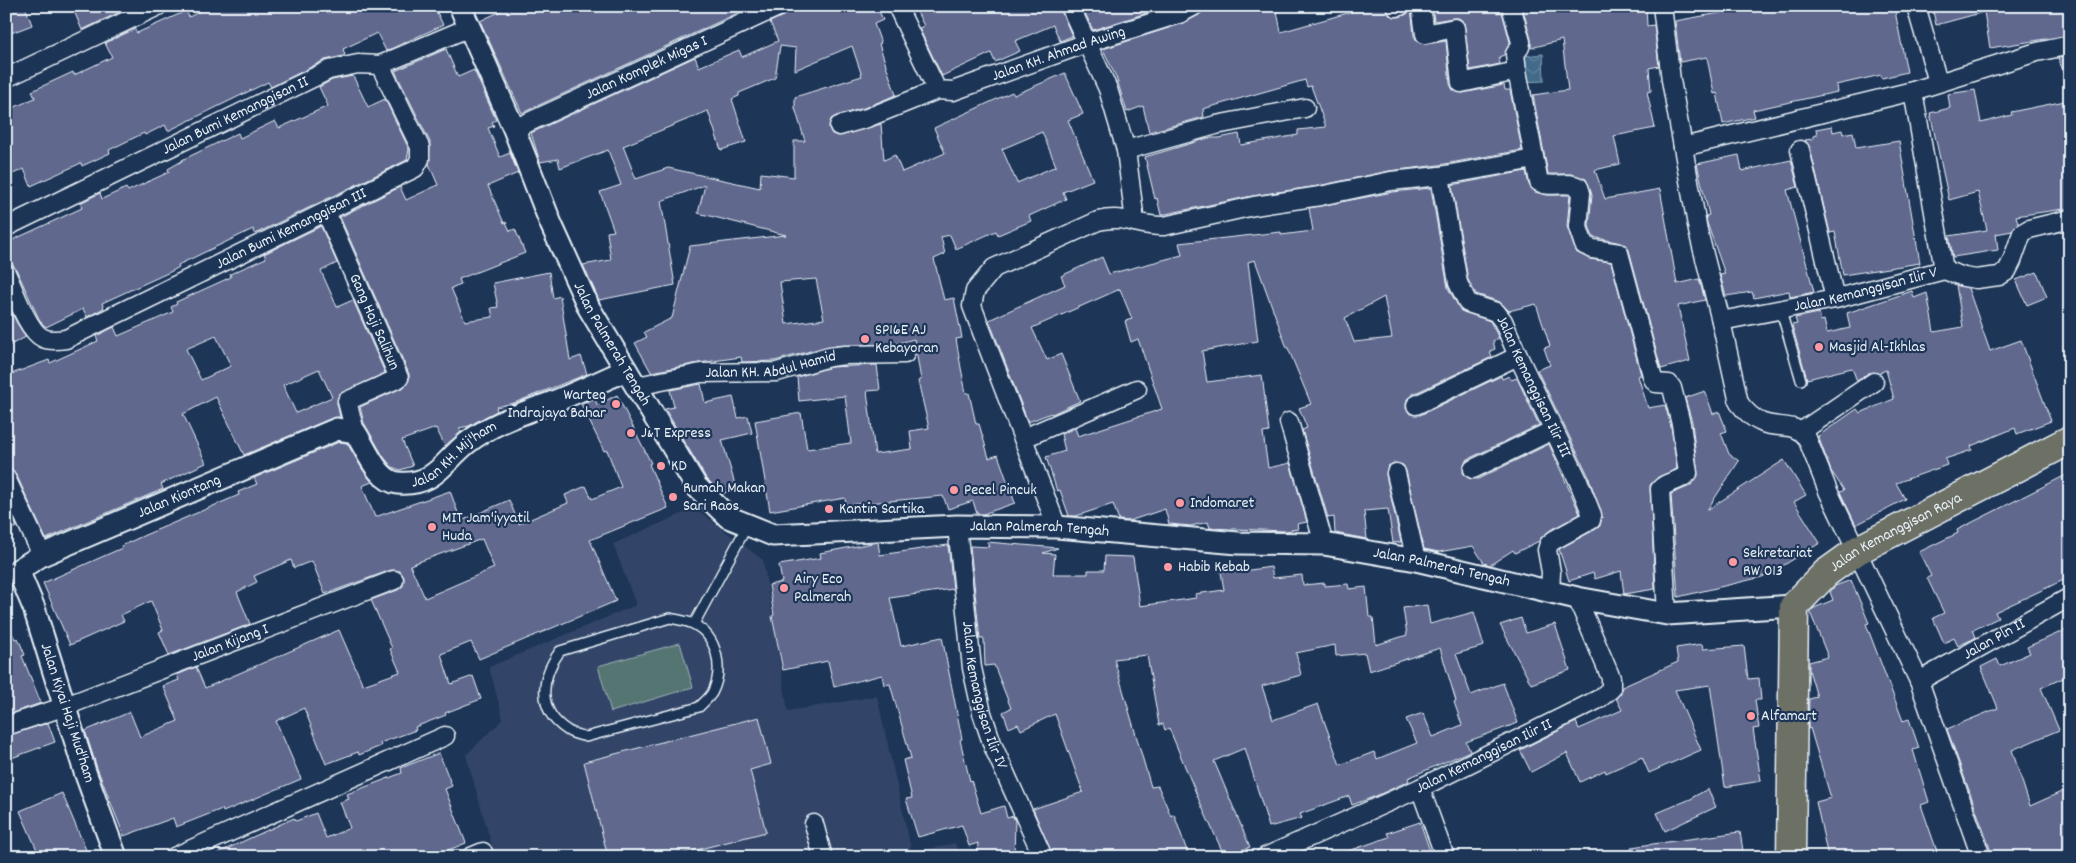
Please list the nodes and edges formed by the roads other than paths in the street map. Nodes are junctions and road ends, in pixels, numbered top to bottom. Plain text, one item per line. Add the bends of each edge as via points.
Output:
1 (158, 6) edge
2 (780, 6) edge
3 (897, 6) edge
4 (1070, 6) edge
5 (1194, 6) edge
6 (1421, 6) edge
7 (1511, 6) edge
8 (1662, 6) edge
9 (1916, 6) edge
10 (465, 12) edge
11 (1087, 43) junction
12 (2070, 46) edge
13 (380, 65) junction
14 (1517, 71) junction
15 (6, 78) edge
16 (1938, 82) junction
17 (945, 90) junction
18 (1913, 91) junction
19 (1304, 108) dead end
20 (839, 126) dead end
21 (514, 129) junction
22 (1683, 147) junction
23 (1126, 150) junction
24 (1800, 150) dead end
25 (1534, 159) junction
26 (1440, 176) junction
27 (326, 212) junction
28 (2070, 219) edge
29 (1135, 222) junction
30 (6, 227) edge
31 (1944, 270) junction
32 (6, 273) edge
33 (1834, 299) junction
34 (1781, 311) junction
35 (1721, 321) junction
36 (905, 354) dead end
37 (1518, 356) junction
38 (632, 378) junction
39 (1801, 380) dead end
40 (1874, 382) dead end
41 (1137, 389) dead end
42 (1416, 406) dead end
43 (1289, 422) dead end
44 (1554, 430) junction
45 (1802, 431) junction
46 (355, 432) junction
47 (1024, 438) junction
48 (2070, 440) edge
49 (1472, 469) dead end
50 (1396, 473) dead end
51 (6, 478) edge
52 (748, 525) junction
53 (957, 526) junction
54 (1057, 527) junction
55 (1324, 544) junction
56 (1858, 550) junction
57 (42, 555) junction
58 (1416, 560) junction
59 (12, 572) edge
60 (394, 580) dead end
61 (1550, 592) junction
62 (2070, 597) edge
63 (1577, 598) junction
64 (1794, 606) junction
65 (1667, 614) junction
66 (694, 624) junction
67 (1919, 681) junction
68 (66, 706) junction
69 (6, 726) edge
70 (445, 736) dead end
71 (1420, 788) junction
72 (814, 824) dead end
73 (116, 857) edge
74 (174, 857) edge
75 (823, 857) edge
76 (1043, 857) edge
77 (1265, 857) edge
78 (1445, 857) edge
79 (1791, 857) edge
80 (1981, 857) edge

1 - 15 street
2 - 21 street, Jalan Komplek Migas I
3 - 17 street
4 - 11 street
5 - 11 street, Jalan KH. Ahmad Awing via 1179,14
6 - 14 street via 1425,34 1455,28 1460,83
7 - 14 street via 1521,42 1515,54
8 - 22 street
9 - 16 street
10 - 13 street, Jalan Bumi Kemanggisan II
10 - 21 street, Jalan Palmerah Tengah
11 - 17 street, Jalan KH. Ahmad Awing
11 - 23 street via 1108,88
12 - 16 street via 2037,52
13 - 27 street, Jalan Bumi Kemanggisan III via 420,147 420,159 415,168
13 - 30 street, Jalan Bumi Kemanggisan II via 358,64 329,70
14 - 25 street
16 - 18 street
17 - 20 street, Jalan KH. Ahmad Awing
18 - 22 street
18 - 31 street
19 - 23 street via 1216,125
21 - 38 street, Jalan Palmerah Tengah via 551,224 589,308
22 - 35 street via 1698,231
23 - 29 street
24 - 33 street
25 - 26 street
25 - 65 street via 1539,182 1579,187 1578,227 1584,245 1619,253 1653,379 1672,388 1688,473 1681,480 1660,489
26 - 29 street via 1391,181 1164,226
26 - 37 street, Jalan Kemanggisan Ilir III via 1458,283 1468,303 1496,312 1504,321
27 - 32 street, Jalan Bumi Kemanggisan III via 66,339 48,340 36,333
27 - 46 street, Gang Haji Salihun via 399,378 348,402
28 - 31 street, Jalan Kemanggisan Ilir V via 2022,233 2012,261 1999,276 1976,279
29 - 47 street via 1112,217 1098,221 994,268 975,291 972,306
31 - 33 street, Jalan Kemanggisan Ilir V
33 - 34 street, Jalan Kemanggisan Ilir V
34 - 35 street, Jalan Kemanggisan Ilir V
34 - 39 lane
35 - 45 street via 1735,390 1745,412 1764,423
36 - 38 street, Jalan KH. Abdul Hamid via 829,357 777,372
37 - 42 street
37 - 44 street, Jalan Kemanggisan Ilir III
38 - 46 street, Jalan KH. Mij'ham via 574,394 496,424 467,443 438,473 418,482 396,483 384,478
38 - 52 street, Jalan Palmerah Tengah via 696,486 728,517
40 - 45 street
41 - 47 street
43 - 55 street
44 - 49 street
44 - 61 street, Jalan Kemanggisan Ilir III via 1592,515 1591,520 1549,544
45 - 56 street
46 - 57 street, Jalan Kiontang via 337,429
47 - 54 street
48 - 56 main road, Jalan Kemanggisan Raya
50 - 58 street
51 - 57 street
52 - 53 street, Jalan Palmerah Tengah via 773,535
52 - 66 lane
53 - 54 street, Jalan Palmerah Tengah
53 - 76 street, Jalan Kemanggisan Ilir IV via 972,668 982,713 993,746
54 - 55 street, Jalan Palmerah Tengah via 1238,543
55 - 58 street, Jalan Palmerah Tengah
56 - 64 main road, Jalan Kemanggisan Raya via 1826,573
56 - 67 street
57 - 59 street, Jalan Kiontang
58 - 61 street, Jalan Palmerah Tengah
59 - 68 street, Jalan Kiyai Haji Mud'ham via 34,608
60 - 68 street, Jalan Kijang I
61 - 63 street, Jalan Palmerah Tengah
62 - 67 street, Jalan Pln II
63 - 65 street, Jalan Palmerah Tengah
63 - 71 street, Jalan Kemanggisan Ilir II via 1612,678 1611,689 1599,699
64 - 65 street, Jalan Palmerah Tengah
64 - 79 main road
66 - 66 lane via 670,618 560,651 550,665 544,688 546,702 555,720 568,731 586,737 699,707 712,694 719,674 716,651 708,635
67 - 80 street
68 - 69 street, Jalan Kijang I
68 - 73 street, Jalan Kiyai Haji Mud'ham via 85,772
70 - 74 street
71 - 77 street, Jalan Kemanggisan Ilir II
71 - 78 street
72 - 75 street

